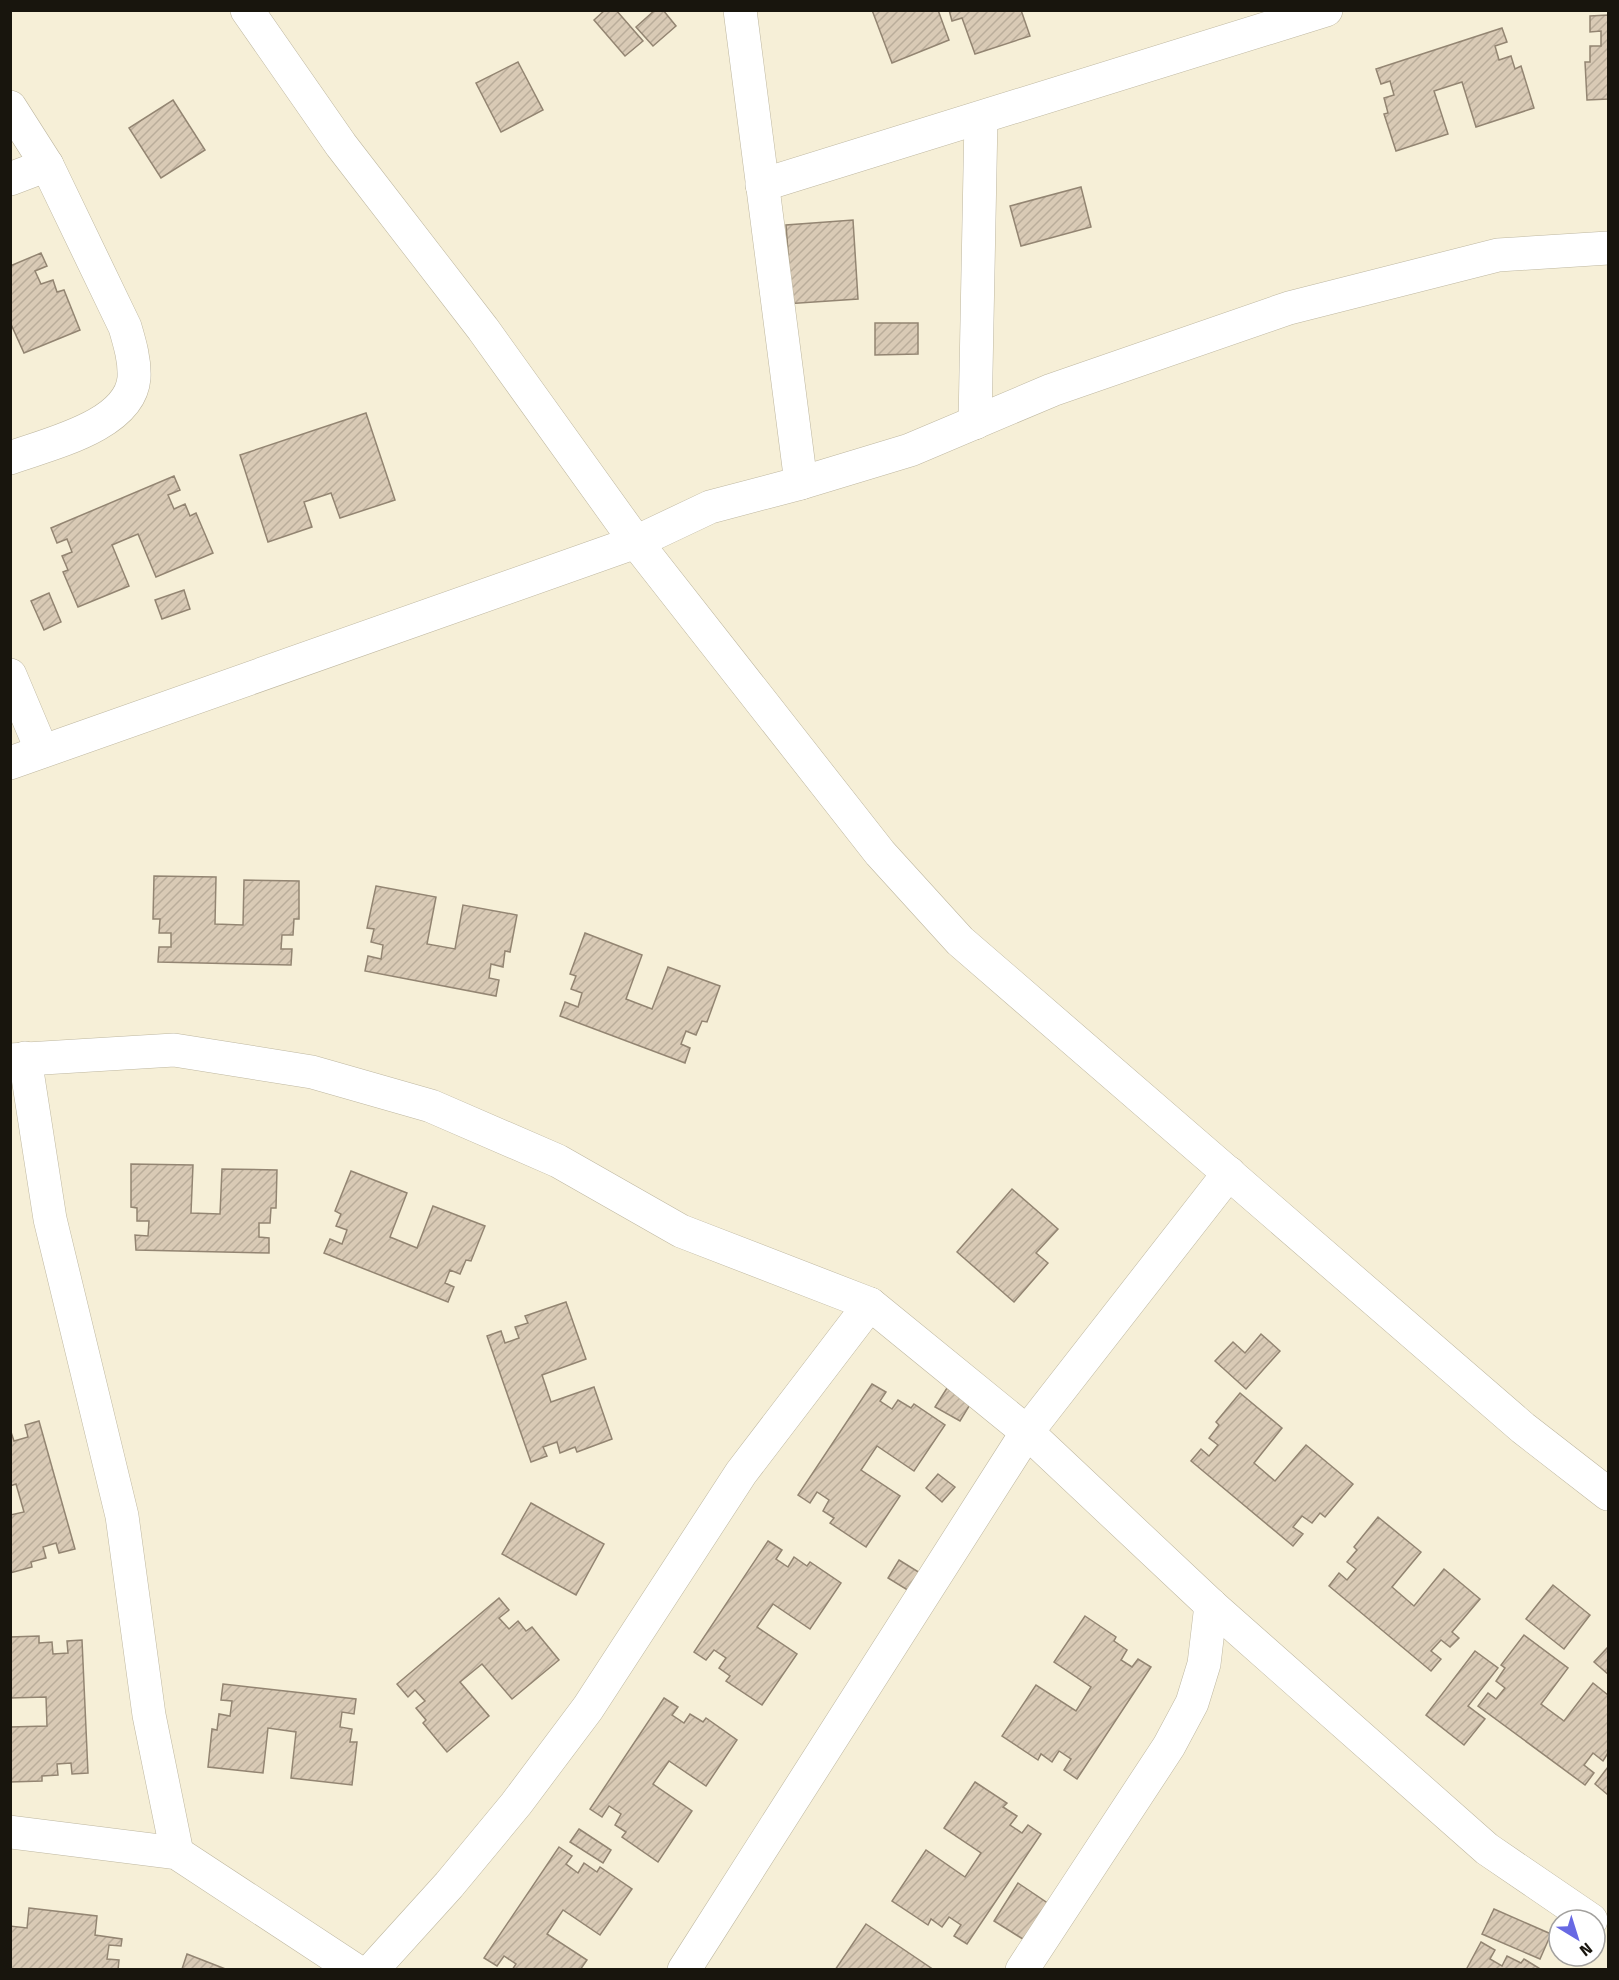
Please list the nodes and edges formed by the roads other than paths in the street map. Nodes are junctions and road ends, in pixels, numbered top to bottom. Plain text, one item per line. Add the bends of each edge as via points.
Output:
1 (247, 10) edge
2 (740, 10) edge
3 (1326, 10) edge
4 (10, 107) edge
5 (981, 117) junction
6 (47, 165) junction
7 (10, 179) edge
8 (762, 185) junction
9 (1608, 248) edge
10 (975, 423) junction
11 (10, 458) edge
12 (801, 483) junction
13 (636, 542) junction
14 (10, 675) edge
15 (42, 751) junction
16 (10, 762) edge
17 (18, 1059) edge
18 (1228, 1173) junction
19 (870, 1304) junction
20 (1027, 1432) junction
21 (1608, 1494) edge
22 (1211, 1605) junction
23 (10, 1832) edge
24 (177, 1852) junction
25 (1572, 1908) edge
26 (355, 1970) edge
27 (372, 1970) edge
28 (684, 1970) edge
29 (1022, 1970) edge

1 - 13 street
2 - 8 street
3 - 5 street
4 - 6 street
5 - 8 street
5 - 10 street
6 - 7 street
6 - 11 street via 125,327 134,380 125,402 96,426
8 - 12 street
9 - 10 street via 1498,255 1289,308 1052,390
10 - 12 street via 910,450
12 - 13 street via 710,507
13 - 15 street
13 - 18 street via 880,853 960,941
14 - 15 street
15 - 16 street
17 - 19 street via 174,1050 312,1072 431,1106 558,1161 681,1231
17 - 24 street via 50,1219 122,1516 149,1715
18 - 20 street
18 - 21 street via 1523,1428
19 - 20 street
19 - 27 street via 741,1473 588,1708 509,1813
20 - 22 street
20 - 28 street
22 - 25 street via 1486,1849
22 - 29 street via 1204,1664 1192,1703 1169,1746
23 - 24 street
24 - 26 street

